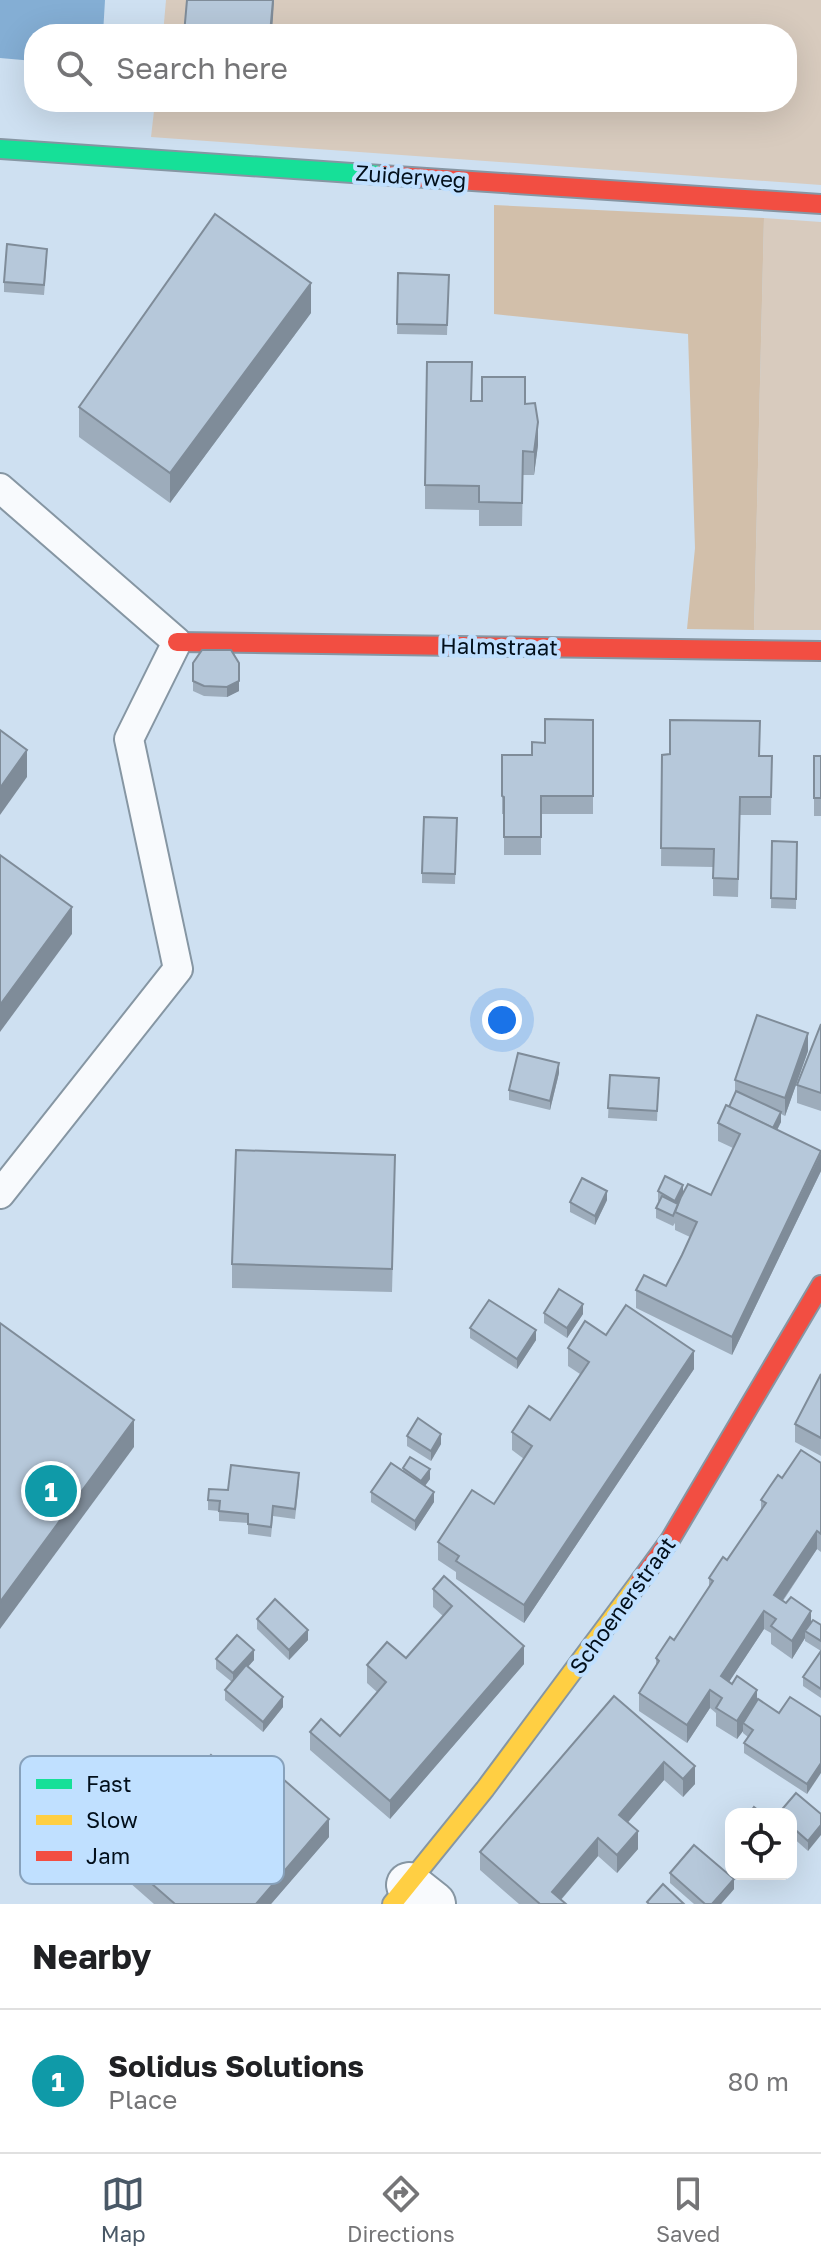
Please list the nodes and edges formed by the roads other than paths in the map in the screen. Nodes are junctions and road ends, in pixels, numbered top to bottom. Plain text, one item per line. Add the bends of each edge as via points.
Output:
1 (0, 149) edge
2 (821, 204) edge
3 (0, 488) edge
4 (177, 642) junction
5 (821, 651) edge
6 (0, 1194) edge
7 (821, 1285) edge
8 (411, 1898) edge

1 - 2 street, Zuiderweg
3 - 4 lane
4 - 5 street, Halmstraat
4 - 6 lane via 129,739 178,969
7 - 8 street, Schoenerstraat via 670,1540

